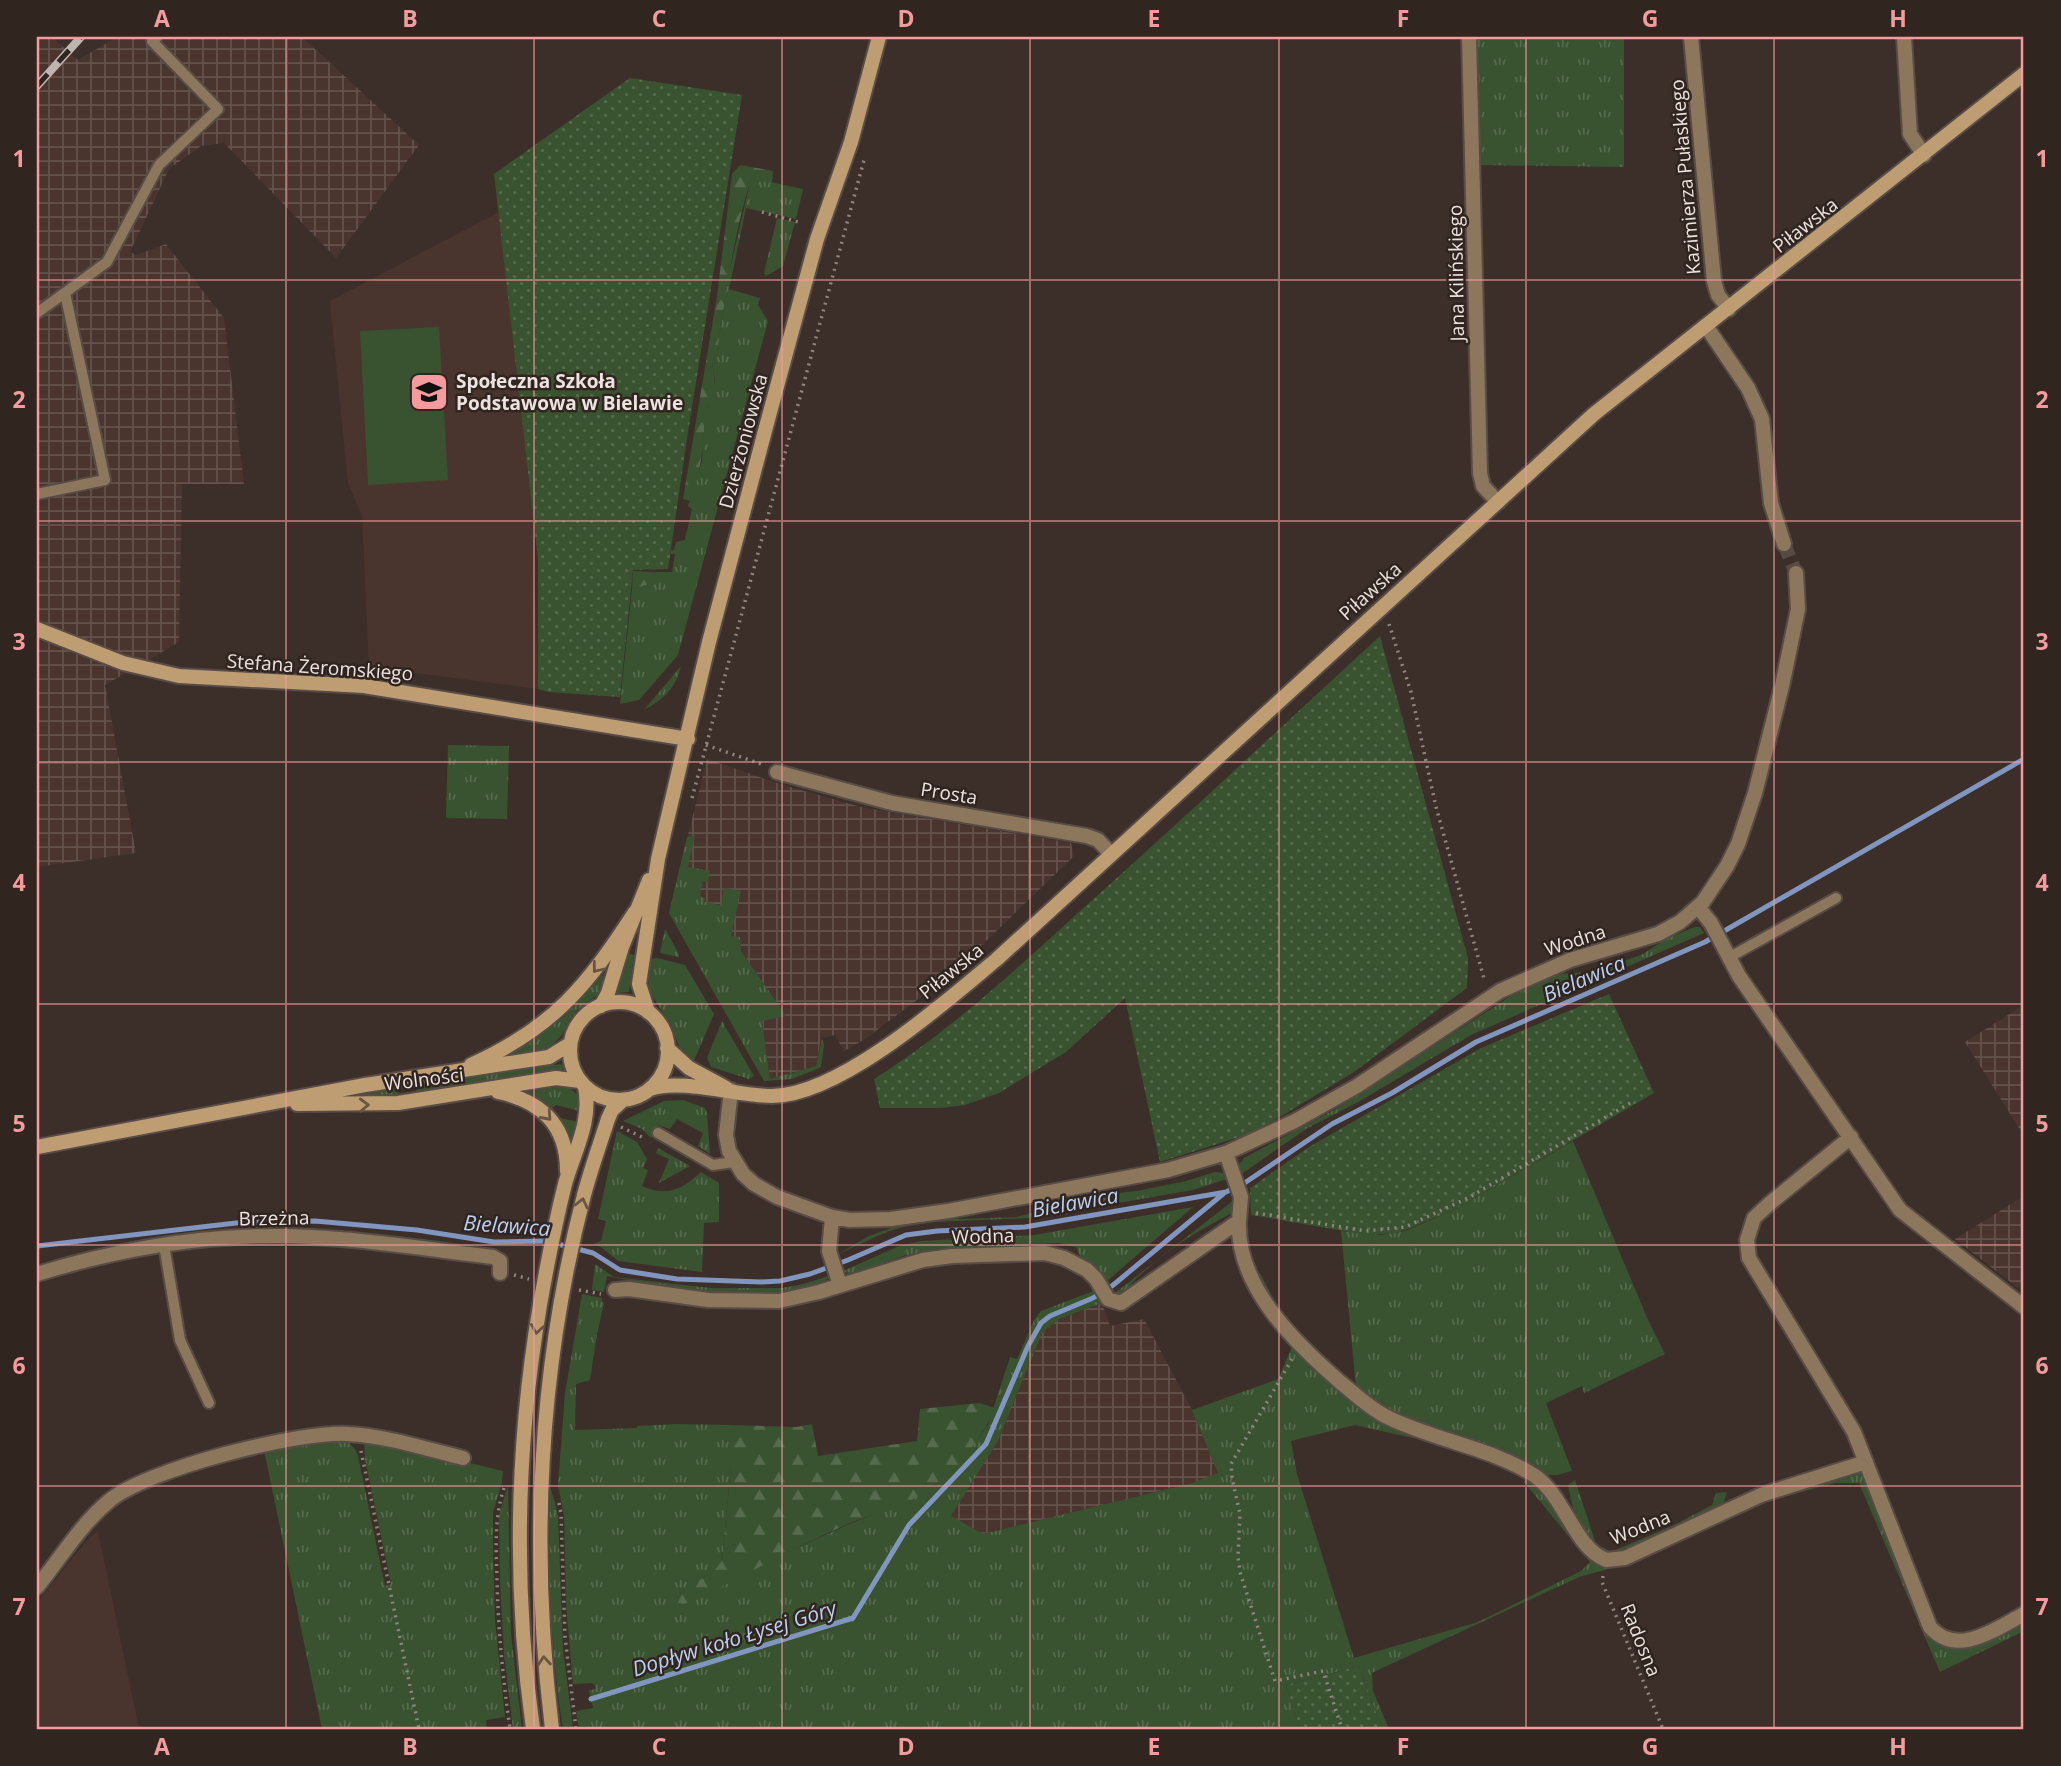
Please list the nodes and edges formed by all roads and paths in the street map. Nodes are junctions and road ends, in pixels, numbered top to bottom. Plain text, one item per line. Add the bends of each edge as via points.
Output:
1 (157, 37) edge
2 (879, 37) edge
3 (1469, 37) edge
4 (1691, 37) edge
5 (1904, 37) edge
6 (2024, 74) edge
7 (866, 153) dead end
8 (1924, 155) junction
9 (762, 212) dead end
10 (798, 222) dead end
11 (65, 293) junction
12 (1729, 309) junction
13 (37, 313) edge
14 (1706, 326) junction
15 (37, 494) edge
16 (1498, 502) junction
17 (1784, 544) tunnel mouth
18 (1796, 573) tunnel mouth
19 (1382, 606) junction
20 (37, 629) edge
21 (688, 739) junction
22 (706, 745) junction
23 (777, 772) joint
24 (692, 798) dead end
25 (1111, 854) junction
26 (658, 859) junction
27 (1836, 898) dead end
28 (1698, 907) junction
29 (635, 912) junction
30 (1725, 953) junction
31 (1489, 997) junction
32 (601, 1006) junction
33 (648, 1012) junction
34 (570, 1044) junction
35 (667, 1048) junction
36 (453, 1072) junction
37 (583, 1084) junction
38 (650, 1089) junction
39 (486, 1090) junction
40 (730, 1090) junction
41 (623, 1100) junction
42 (1630, 1103) dead end
43 (271, 1104) junction
44 (620, 1126) dead end
45 (635, 1133) dead end
46 (658, 1133) dead end
47 (1851, 1137) junction
48 (37, 1147) edge
49 (1226, 1153) junction
50 (734, 1162) junction
51 (566, 1183) junction
52 (1240, 1209) junction
53 (832, 1217) junction
54 (164, 1245) junction
55 (500, 1273) dead end
56 (37, 1274) edge
57 (581, 1279) dead end
58 (838, 1279) junction
59 (615, 1290) dead end
60 (582, 1291) dead end
61 (596, 1293) dead end
62 (577, 1301) dead end
63 (2024, 1307) edge
64 (1299, 1345) junction
65 (209, 1402) dead end
66 (358, 1435) junction
67 (463, 1458) dead end
68 (1866, 1462) junction
69 (558, 1501) dead end
70 (1606, 1560) junction
71 (37, 1587) edge
72 (2024, 1614) edge
73 (419, 1729) edge
74 (533, 1729) edge
75 (552, 1729) edge
76 (576, 1729) edge
77 (1342, 1729) edge
78 (1663, 1729) edge

1 - 11 lane via 152,41 218,109 159,164 107,262
2 - 21 street, Dzierżoniowska via 817,239 709,642
3 - 16 street, Jana Kilińskiego via 1480,474 1483,486
4 - 12 street, Kazimierza Pułaskiego via 1714,281
5 - 8 street via 1910,132
6 - 8 street, Piławska
7 - 22 path
8 - 12 street, Piławska
9 - 10 path
11 - 13 lane
11 - 15 lane via 104,480
12 - 14 street, Piławska
14 - 16 street, Piławska via 1610,401
14 - 17 street via 1748,388 1762,419 1771,503
16 - 19 street, Piławska
18 - 28 street, Wodna via 1798,609 1755,793 1738,844
19 - 25 street, Piławska
19 - 31 path via 1411,692 1436,807
20 - 21 street, Stefana Żeromskiego via 113,660 166,674 364,686
21 - 26 street, Dzierżoniowska
22 - 23 path
22 - 24 path
23 - 25 street, Prosta via 892,803 1087,836
25 - 40 street, Piławska via 940,1006 843,1073 792,1094 763,1096
26 - 29 street, Dzierżoniowska
26 - 33 street, Dzierżoniowska via 639,984
27 - 30 lane
28 - 30 street
28 - 31 street, Wodna via 1658,934 1570,960
29 - 32 street, Dzierżoniowska
29 -> 36 street via 599,966 562,1008 518,1040
30 - 47 street
31 - 49 street, Wodna via 1327,1105
32 - 33 street via 621,1002
32 - 34 street via 579,1023
33 - 35 street via 662,1028
34 - 36 street, Wolności via 549,1057
34 - 37 street via 571,1063
35 - 38 street via 661,1076
35 - 40 street, Piławska via 689,1068
36 - 43 street, Wolności
37 - 39 street, Wolności via 556,1078
37 - 41 street via 603,1097
37 - 51 street via 586,1118
38 - 40 street, Piławska via 670,1085
38 - 41 street
43 -> 39 street, Wolności via 398,1103
39 -> 51 street via 528,1100 550,1118 564,1145
40 - 50 street via 726,1135
75 -> 41 street via 540,1601 540,1479 550,1373 589,1175 608,1118
42 - 52 path via 1468,1198 1400,1228 1366,1231
43 - 48 street, Wolności
44 - 45 path
46 - 50 lane via 713,1165
47 - 63 street via 1902,1212
47 - 68 street via 1756,1216 1746,1244 1756,1272 1844,1413
49 - 52 street, Wodna
49 - 53 street, Wodna via 1168,1170 948,1211 875,1220
50 - 53 street, Wodna via 765,1191
51 -> 74 street via 548,1261 526,1402 519,1522 521,1623
52 - 58 street, Wodna via 1123,1303 1107,1298 1093,1274 1077,1264 1041,1253 930,1258
52 - 64 street, Wodna via 1241,1245 1248,1269 1267,1304
53 - 58 street via 828,1240
54 - 55 street, Brzeżna via 285,1236 362,1240 493,1257 500,1261
54 - 56 street, Brzeżna
54 - 65 lane via 180,1340
57 - 62 path
58 - 59 street via 797,1298 771,1301 698,1300
60 - 61 path
64 - 70 street, Wodna via 1380,1413 1536,1477 1591,1549
64 - 77 path via 1231,1464 1240,1514 1238,1558 1275,1681 1323,1671
66 - 67 street
66 - 71 street via 332,1434 270,1444 142,1480 98,1510
66 - 73 path
68 - 70 street, Wodna via 1783,1486 1625,1558
68 - 72 street via 1927,1622 1937,1634 1951,1641 1968,1641
69 - 76 path via 565,1637
70 - 78 path, Radosna via 1602,1582

